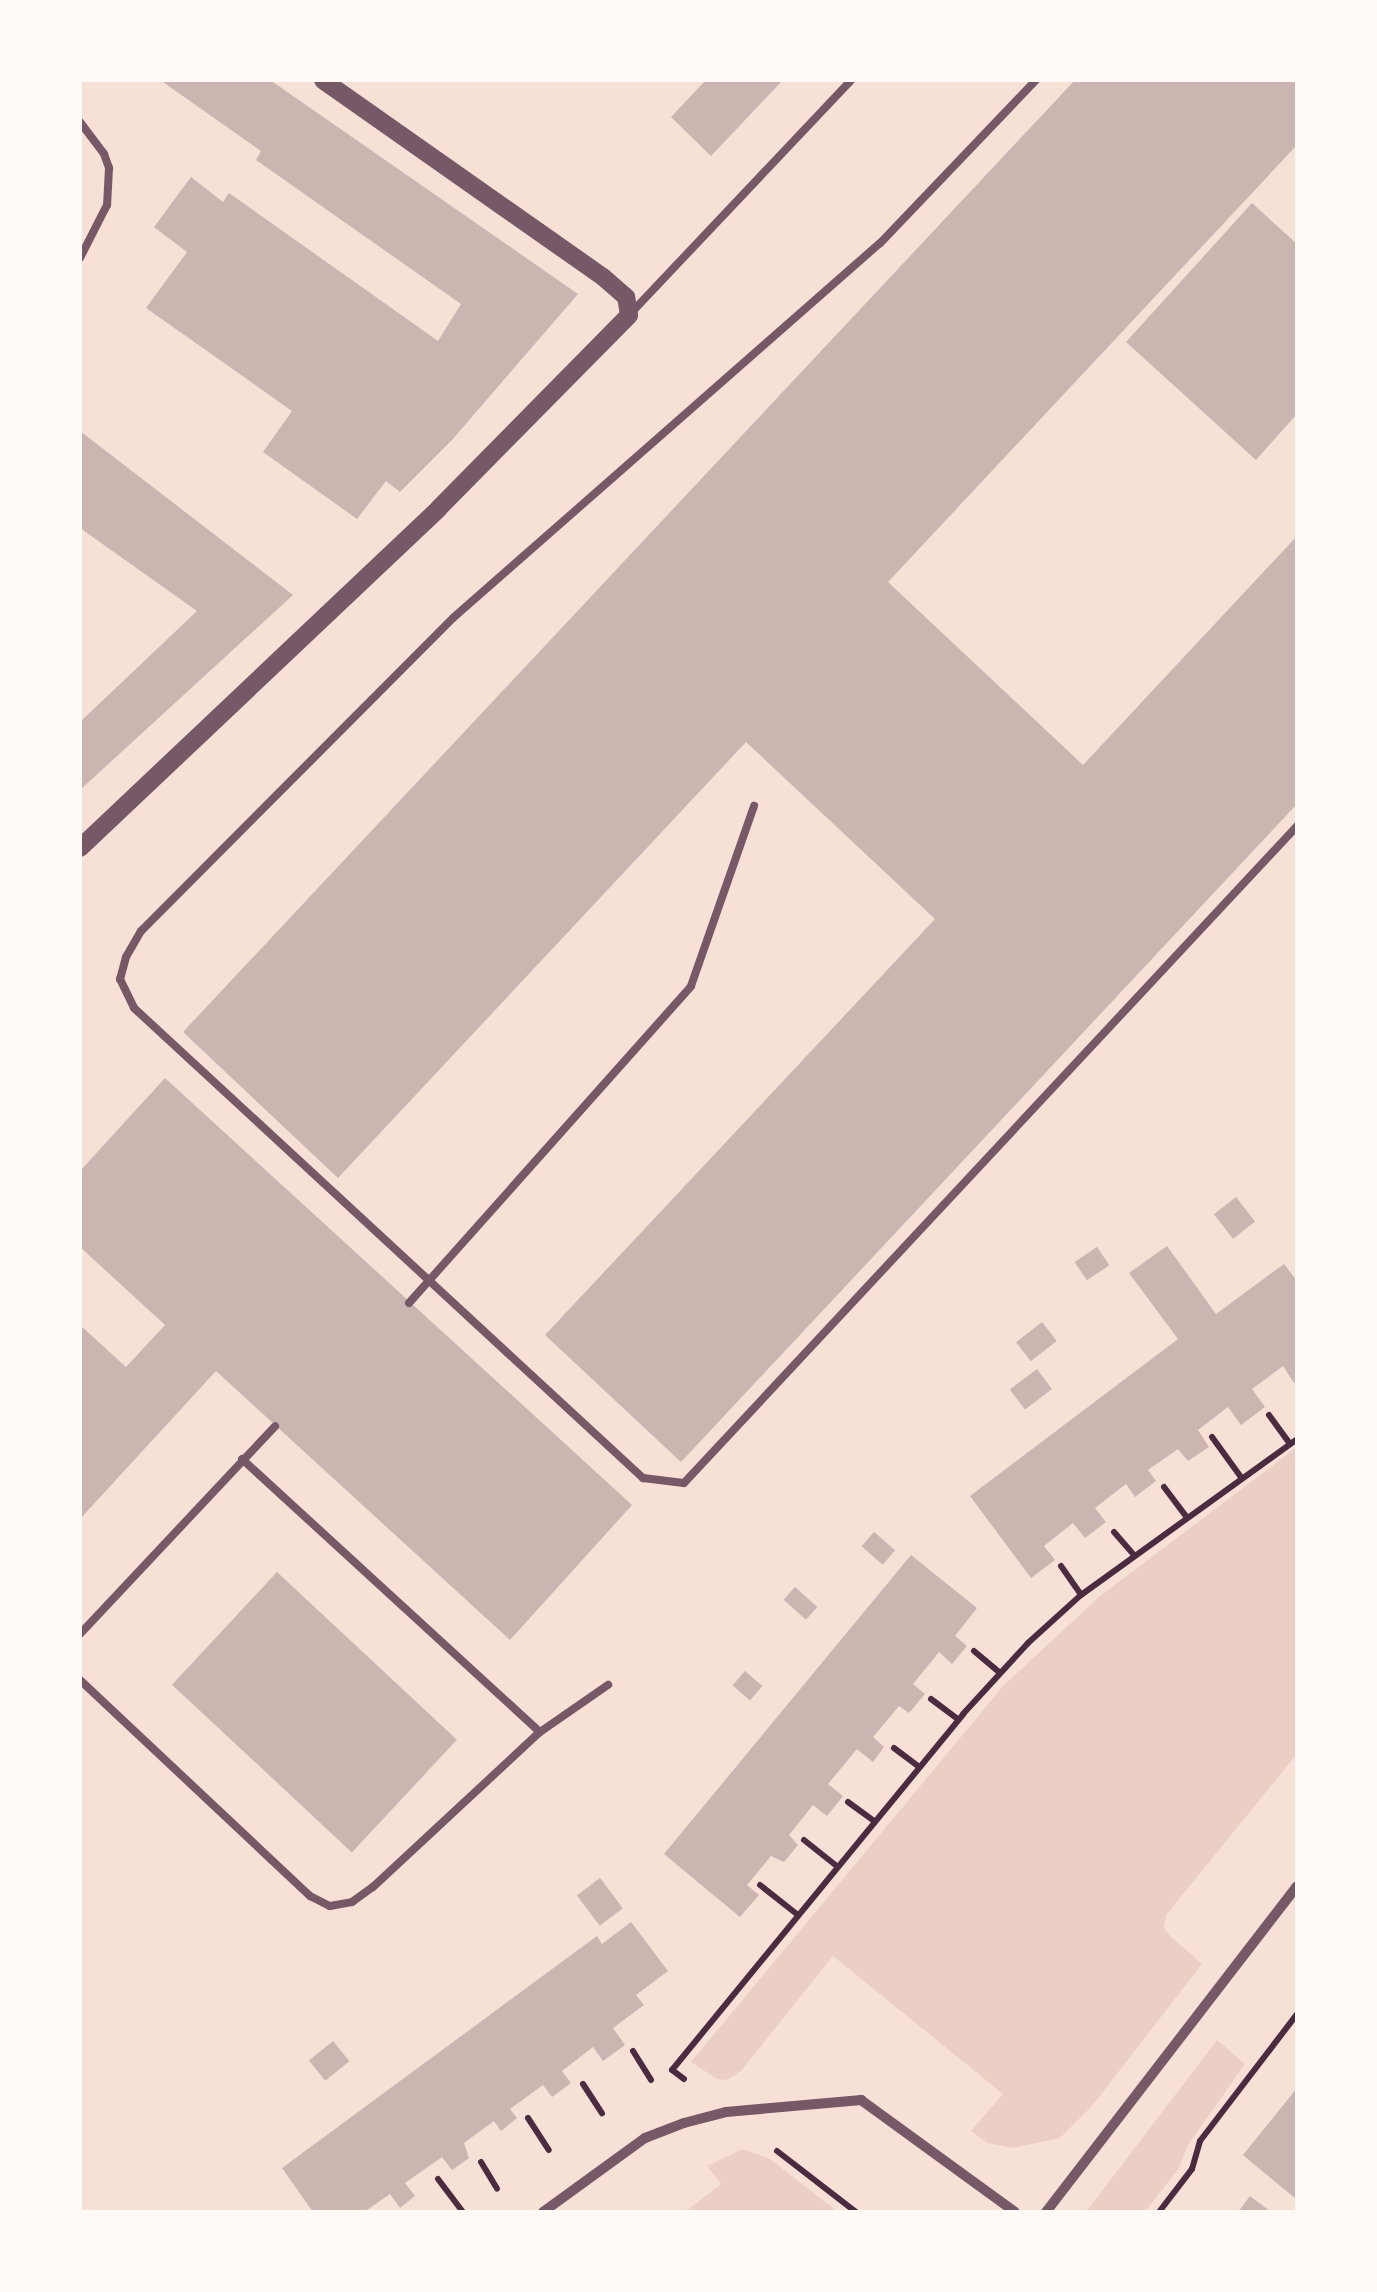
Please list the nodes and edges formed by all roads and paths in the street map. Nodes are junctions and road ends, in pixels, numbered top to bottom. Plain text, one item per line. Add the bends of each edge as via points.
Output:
1 (323, 80) edge
2 (851, 80) edge
3 (1036, 80) edge
4 (80, 122) edge
5 (80, 258) edge
6 (629, 315) junction
7 (754, 806) dead end
8 (1297, 826) edge
9 (80, 848) edge
10 (429, 1281) junction
11 (410, 1303) dead end
12 (1268, 1416) dead end
13 (274, 1426) dead end
14 (1212, 1437) dead end
15 (1294, 1441) edge
16 (242, 1459) junction
17 (1241, 1478) junction
18 (1164, 1487) dead end
19 (1188, 1517) junction
20 (1114, 1532) dead end
21 (1134, 1556) junction
22 (1060, 1566) dead end
23 (1081, 1595) junction
24 (80, 1634) edge
25 (974, 1651) dead end
26 (1000, 1674) junction
27 (80, 1680) edge
28 (608, 1685) dead end
29 (931, 1699) dead end
30 (958, 1719) junction
31 (540, 1732) junction
32 (894, 1748) dead end
33 (919, 1767) junction
34 (848, 1802) dead end
35 (874, 1822) junction
36 (804, 1840) dead end
37 (838, 1866) junction
38 (760, 1885) dead end
39 (1297, 1886) edge
40 (799, 1915) junction
41 (1297, 2014) edge
42 (632, 2051) dead end
43 (651, 2080) dead end
44 (583, 2084) dead end
45 (726, 2112) junction
46 (602, 2113) dead end
47 (528, 2118) dead end
48 (550, 2150) dead end
49 (481, 2162) dead end
50 (438, 2179) dead end
51 (497, 2189) dead end
52 (463, 2212) edge
53 (543, 2212) edge
54 (856, 2212) edge
55 (1015, 2212) edge
56 (1046, 2212) edge
57 (1160, 2212) edge

1 - 6 street via 603,278 626,297
2 - 6 lane
3 - 10 lane via 880,243 453,618 141,931 126,957 120,980 134,1008
4 - 5 lane via 109,168 107,206
6 - 9 street via 438,509
7 - 10 lane via 691,986
8 - 10 lane via 684,1483 644,1478
10 - 11 lane
12 - 15 path
13 - 16 lane
14 - 17 path
15 - 17 path
16 - 24 lane
16 - 31 lane
17 - 19 path
18 - 19 path
19 - 21 path
20 - 21 path
21 - 23 path
22 - 23 path
23 - 26 path
25 - 26 path
26 - 30 path
27 - 31 lane via 310,1896 330,1906 373,1888
28 - 31 lane
29 - 30 path
30 - 33 path
32 - 33 path
33 - 35 path
34 - 35 path
35 - 37 path
36 - 37 path
37 - 40 path
38 - 40 path
39 - 56 street
40 - 45 path via 672,2070
41 - 57 path via 1200,2141 1192,2169
42 - 43 path
44 - 46 path
45 - 53 street via 645,2138
45 - 54 path
45 - 55 street via 861,2100
47 - 48 path
49 - 51 path
50 - 52 path

